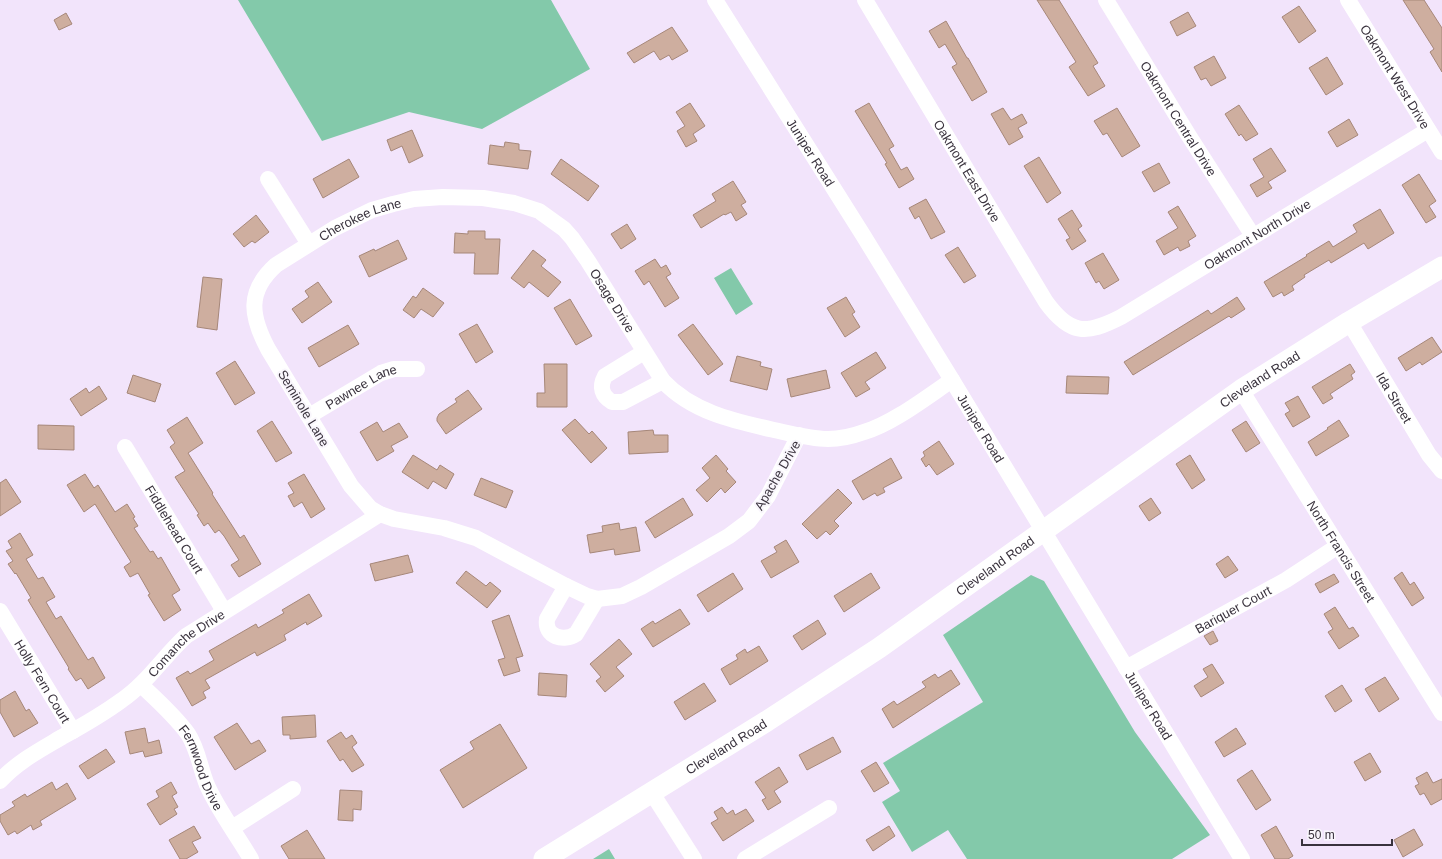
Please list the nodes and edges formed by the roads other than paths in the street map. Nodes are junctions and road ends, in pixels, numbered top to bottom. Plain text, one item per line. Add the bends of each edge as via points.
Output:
1 (715, 0) edge
2 (865, 0) edge
3 (1106, 0) edge
4 (1348, 0) edge
5 (1428, 130) junction
6 (1442, 152) edge
7 (268, 179) dead end
8 (414, 200) joint
9 (1253, 236) junction
10 (309, 244) junction
11 (1442, 267) edge
12 (257, 290) joint
13 (1349, 322) junction
14 (1082, 330) joint
15 (644, 352) junction
16 (417, 369) dead end
17 (952, 380) junction
18 (663, 381) junction
19 (1241, 390) junction
20 (309, 416) junction
21 (799, 435) junction
22 (125, 447) dead end
23 (1442, 471) edge
24 (380, 514) junction
25 (1044, 532) junction
26 (1338, 546) junction
27 (566, 586) junction
28 (597, 599) junction
29 (0, 610) edge
30 (224, 611) junction
31 (1126, 668) junction
32 (141, 685) junction
33 (1442, 713) edge
34 (73, 731) junction
35 (0, 781) edge
36 (293, 789) dead end
37 (652, 793) junction
38 (829, 808) dead end
39 (232, 828) junction
40 (251, 859) edge
41 (544, 859) edge
42 (694, 859) edge
43 (745, 859) edge
44 (1242, 859) edge

1 - 17 street, Juniper Road
2 - 14 street, Oakmont East Drive via 1046,302 1062,321
3 - 9 street, Oakmont Central Drive
4 - 5 street, Oakmont West Drive
5 - 6 street, Oakmont West Drive
5 - 9 street, Oakmont North Drive
7 - 10 street
8 - 10 street, Cherokee Lane via 372,210
8 - 15 street, Osage Drive via 443,197 483,198 514,203 539,211 564,229 579,248
9 - 14 street, Oakmont North Drive via 1121,317 1094,329
10 - 12 street, Cherokee Lane via 276,265
11 - 13 main road, Cleveland Road
12 - 20 street, Seminole Lane via 254,314 260,335
13 - 19 main road, Cleveland Road
13 - 23 street, Ida Street via 1429,455
15 - 18 street, Osage Drive
15 - 18 street via 605,376 602,391 605,396 612,402 623,402
16 - 20 street, Pawnee Lane via 381,373
17 - 21 street, Apache Drive via 890,420 864,432 830,439
17 - 25 street, Juniper Road
18 - 21 street, Osage Drive via 679,397 710,413 746,424
19 - 25 main road, Cleveland Road
19 - 26 street, North Francis Street
20 - 24 street, Seminole Lane via 351,486 370,508
21 - 28 street, Apache Drive via 768,496 748,521 729,536 641,587 622,596
22 - 30 street, Fiddlehead Court
24 - 27 street, Apache Drive via 457,531 476,538
24 - 30 street, Comanche Drive
25 - 31 street, Juniper Road
25 - 37 main road, Cleveland Road via 879,648
26 - 31 street, Bariquer Court via 1286,580
26 - 33 street, North Francis Street
27 - 28 street, Apache Drive
27 - 28 street via 547,619 550,633 557,637 571,637 576,634
29 - 34 street, Holly Fern Court
30 - 32 street, Comanche Drive via 186,636
31 - 44 street, Juniper Road
32 - 34 street, Comanche Drive via 123,700
32 - 39 street, Fernwood Drive via 188,734 207,784
34 - 35 street, Comanche Drive via 26,758
36 - 39 street
37 - 41 main road, Cleveland Road
37 - 42 street
38 - 43 street
39 - 40 street, Fernwood Drive

